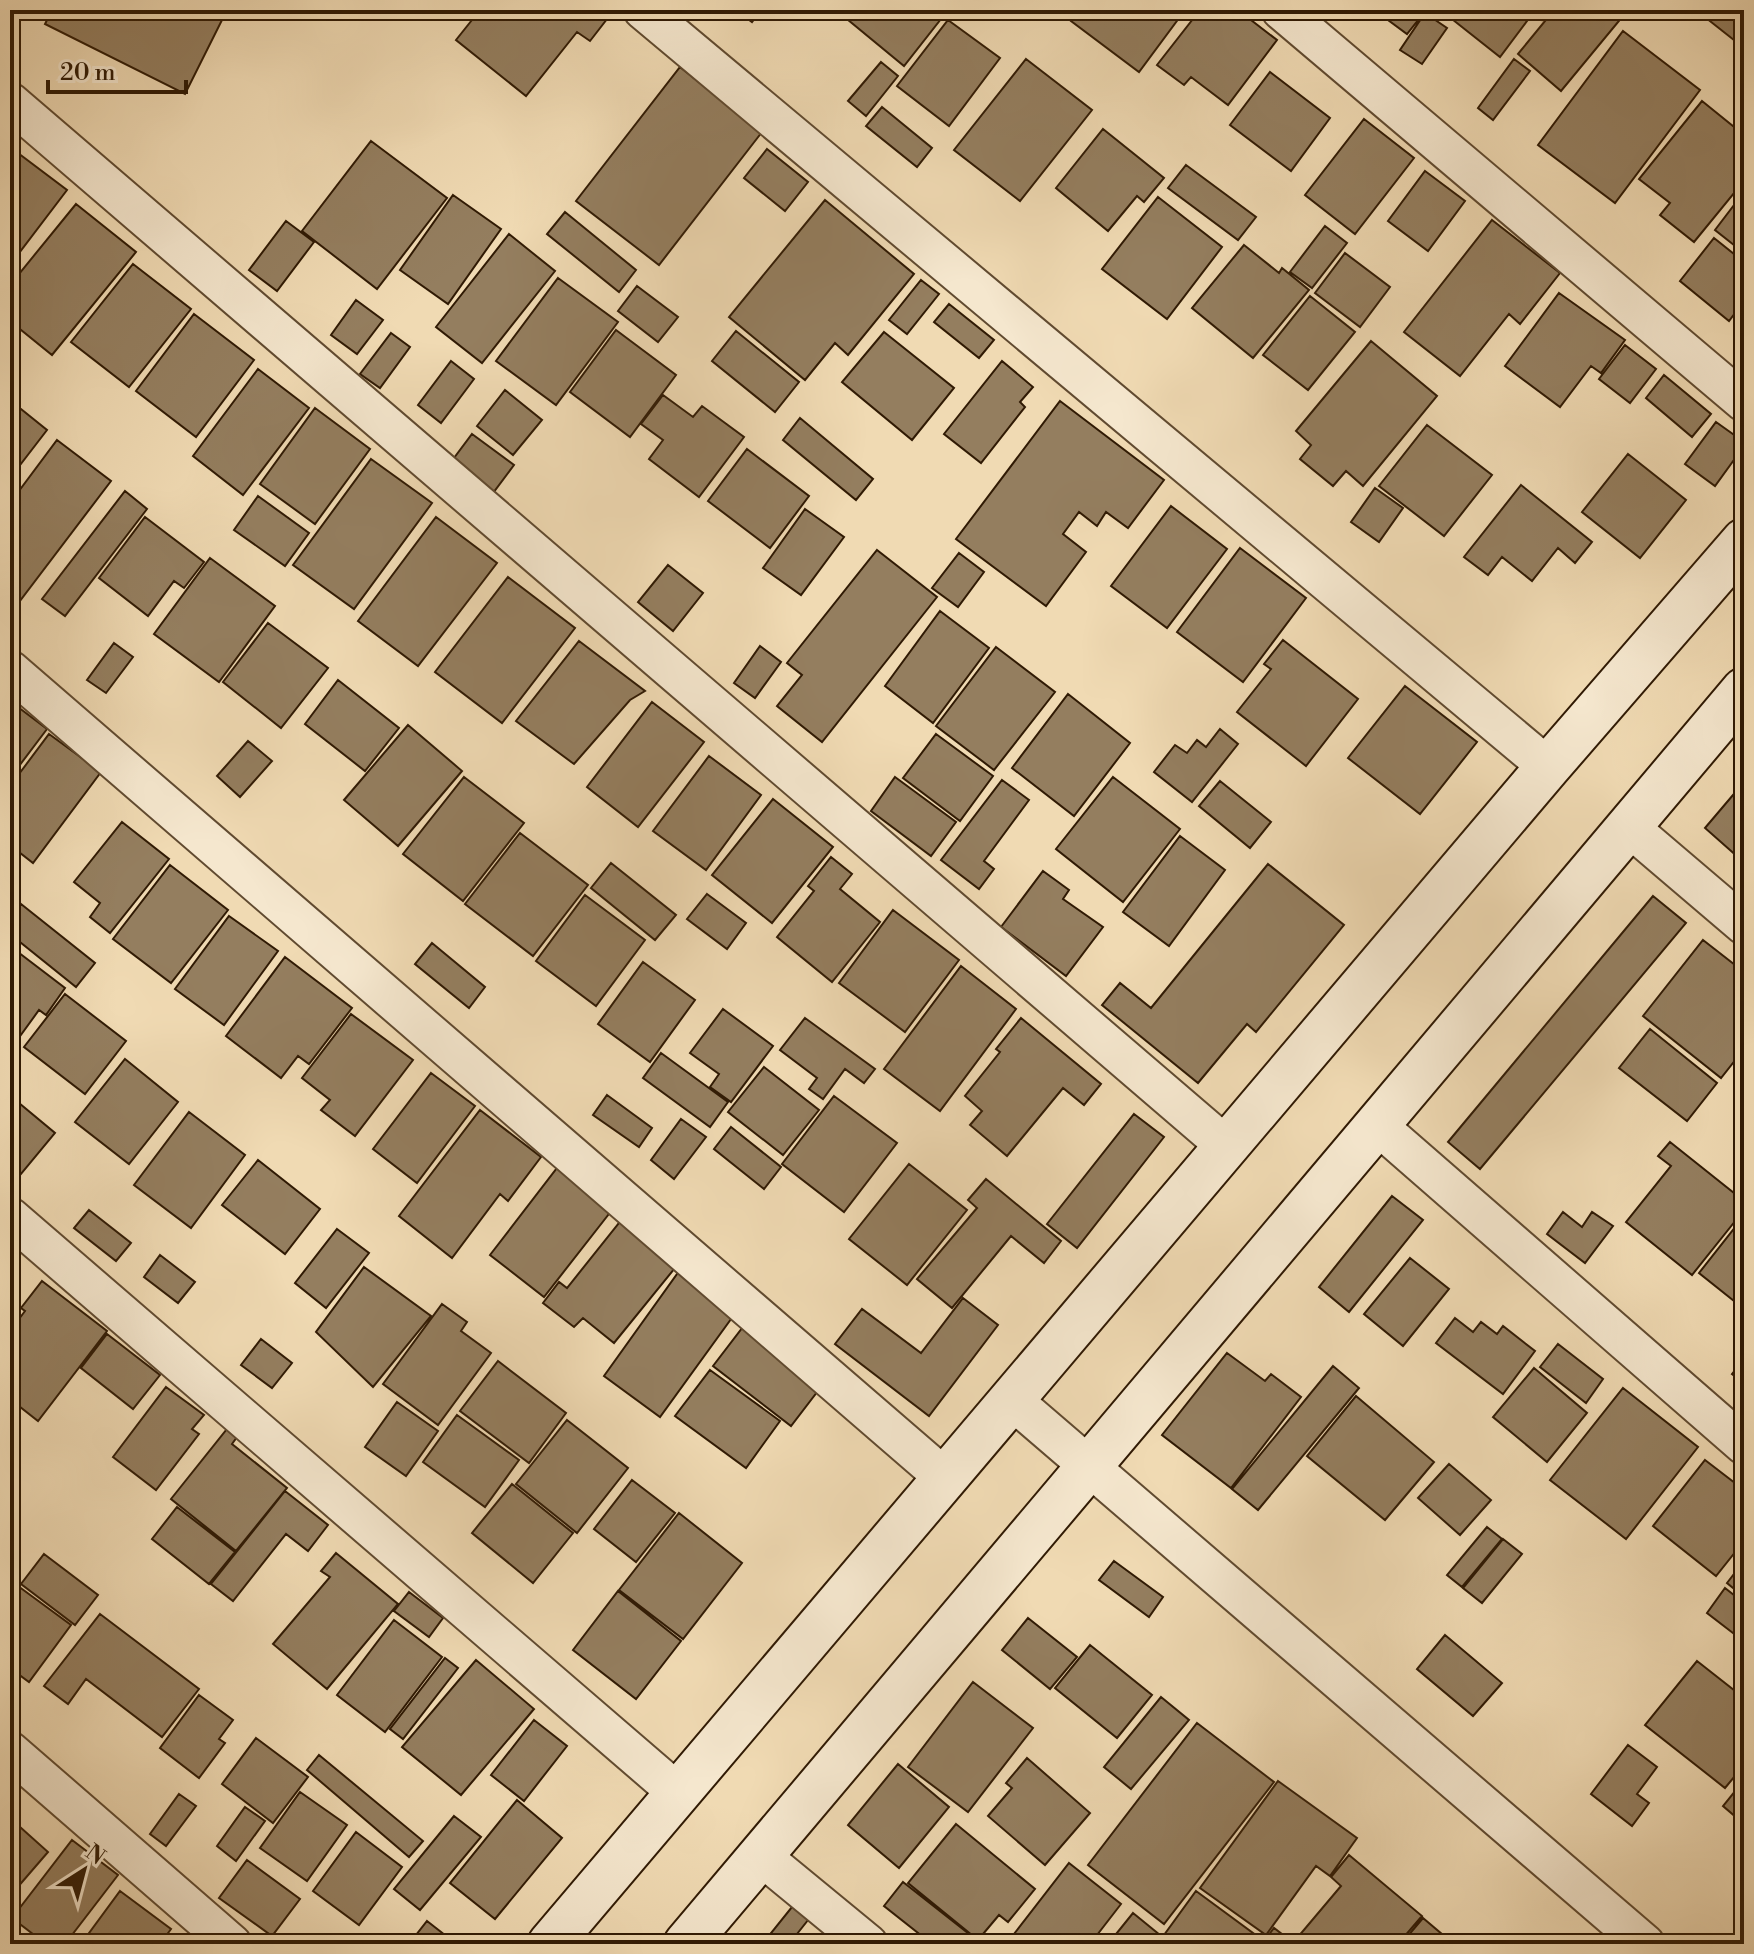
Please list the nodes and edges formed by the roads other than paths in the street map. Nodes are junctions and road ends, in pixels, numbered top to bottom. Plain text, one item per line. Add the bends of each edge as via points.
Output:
1 (643, 10) edge
2 (1281, 10) edge
3 (10, 102) edge
4 (1744, 402) edge
5 (1744, 541) edge
6 (10, 670) edge
7 (1744, 690) edge
8 (1548, 767) junction
9 (1629, 827) junction
10 (1744, 925) edge
11 (1377, 1125) junction
12 (1226, 1146) junction
13 (10, 1217) edge
14 (1012, 1400) junction
15 (1744, 1445) edge
16 (1089, 1465) junction
17 (945, 1478) junction
18 (10, 1751) edge
19 (678, 1793) junction
20 (761, 1856) junction
21 (232, 1944) edge
22 (550, 1944) edge
23 (686, 1944) edge
24 (868, 1944) edge
25 (1645, 1944) edge

1 - 8 street
2 - 4 street
3 - 12 street
5 - 8 main road
6 - 17 street
7 - 9 main road
8 - 12 main road
9 - 10 street
9 - 11 main road
11 - 15 street
11 - 16 main road
12 - 14 main road
13 - 19 street
14 - 16 street
14 - 17 main road
16 - 20 main road
16 - 25 street
17 - 19 main road
18 - 21 street
19 - 22 main road
20 - 23 main road
20 - 24 street

